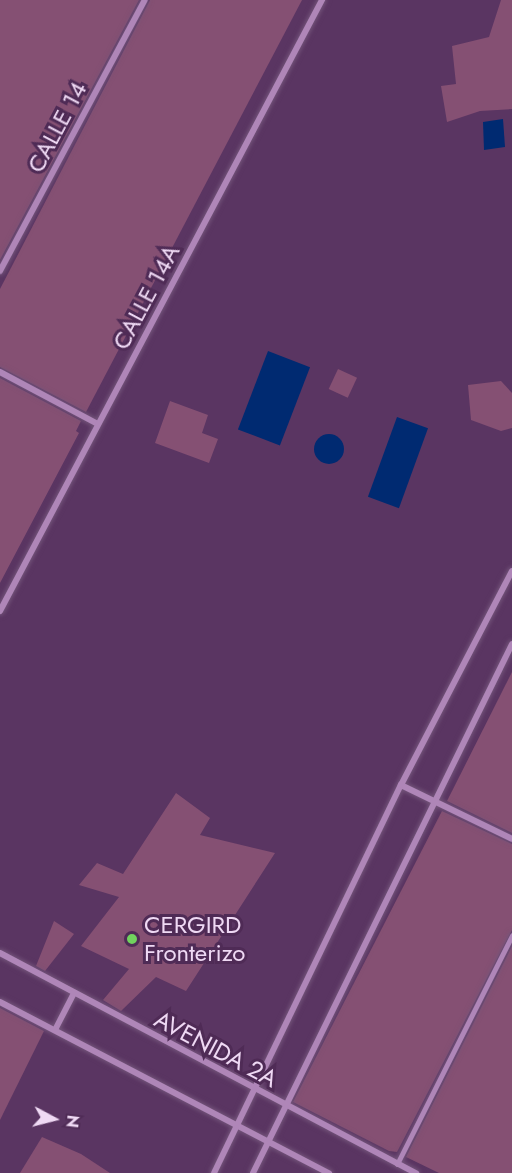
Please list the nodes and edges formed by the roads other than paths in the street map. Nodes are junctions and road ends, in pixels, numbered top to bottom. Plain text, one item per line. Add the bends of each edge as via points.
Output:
1 (145, 0) edge
2 (322, 0) edge
3 (0, 271) edge
4 (0, 372) edge
5 (98, 424) junction
6 (512, 571) edge
7 (0, 610) edge
8 (512, 644) edge
9 (401, 785) junction
10 (433, 800) junction
11 (512, 839) edge
12 (512, 935) edge
13 (0, 953) edge
14 (74, 993) junction
15 (0, 1002) edge
16 (55, 1030) junction
17 (255, 1090) junction
18 (286, 1107) junction
19 (238, 1124) junction
20 (269, 1141) junction
21 (397, 1164) junction
22 (214, 1173) edge
23 (253, 1173) edge
24 (329, 1173) edge
25 (416, 1173) edge

1 - 3 street, CALLE 14
2 - 5 street, CALLE 14A
4 - 5 street
5 - 7 street, CALLE 14A
6 - 9 street
8 - 10 street
9 - 10 street
9 - 17 street
10 - 11 street
10 - 18 street
12 - 21 street
13 - 14 street, AVENIDA 2A
14 - 16 street
14 - 17 street, AVENIDA 2A
15 - 16 street
16 - 19 street
17 - 18 street, AVENIDA 2A
17 - 19 street
18 - 20 street
18 - 21 street, AVENIDA 2A
19 - 20 street
19 - 22 street
20 - 23 street
20 - 24 street
21 - 25 street, AVENIDA 2A

